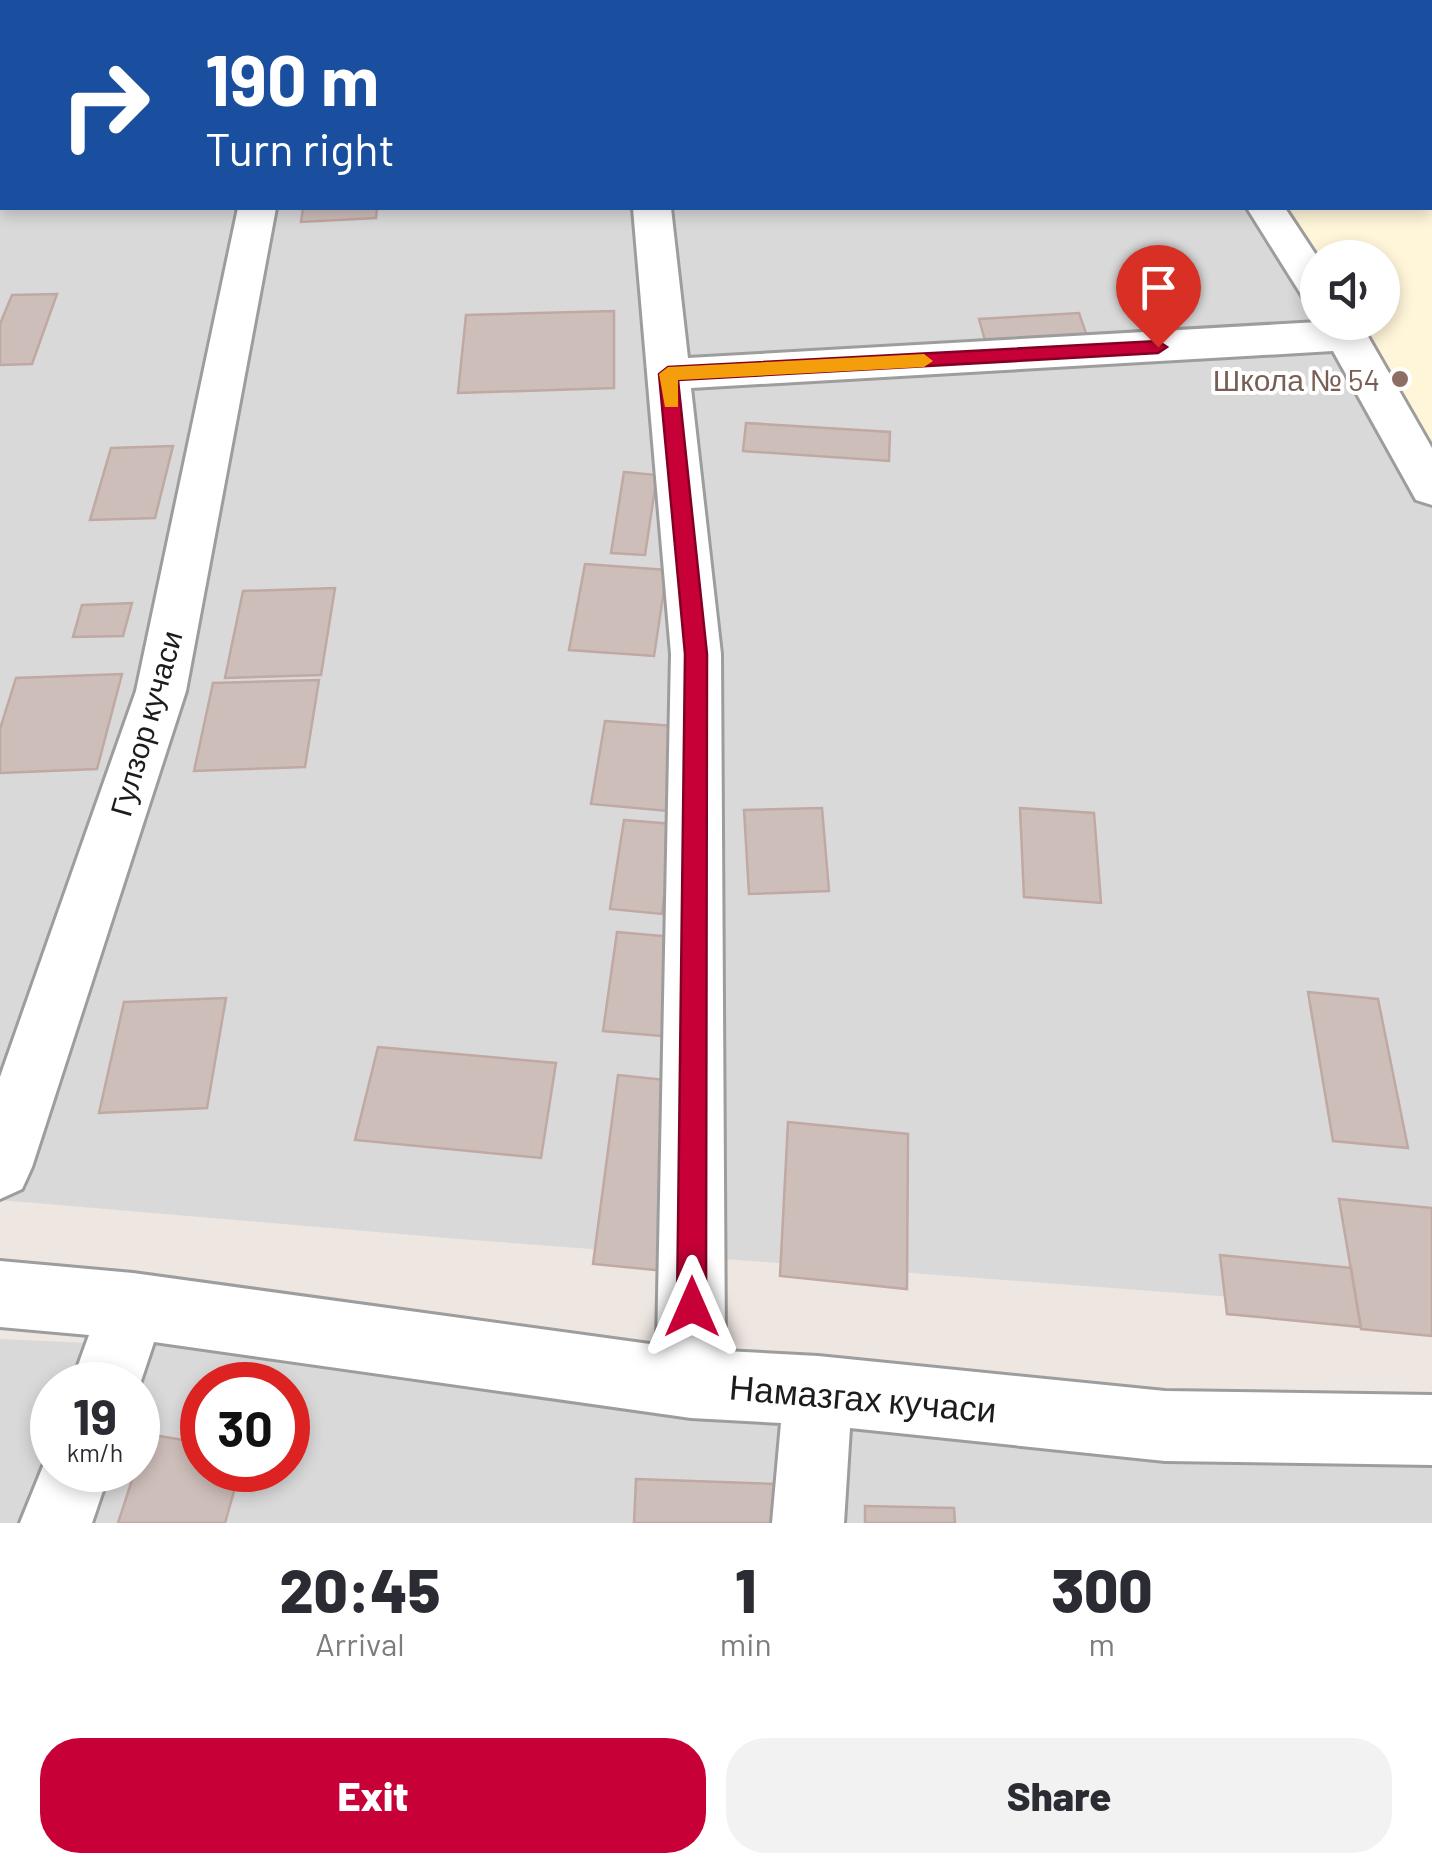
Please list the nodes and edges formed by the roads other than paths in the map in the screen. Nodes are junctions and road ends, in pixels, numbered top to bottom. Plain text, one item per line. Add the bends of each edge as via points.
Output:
1 (257, 210) edge
2 (652, 210) edge
3 (1267, 210) edge
4 (1300, 262) edge
5 (1300, 333) edge
6 (1348, 340) edge
7 (668, 374) junction
8 (1432, 488) edge
9 (0, 1167) edge
10 (0, 1294) edge
11 (133, 1306) junction
12 (113, 1362) edge
13 (691, 1384) junction
14 (818, 1390) junction
15 (1432, 1430) edge
16 (67, 1492) edge
17 (56, 1523) edge
18 (808, 1523) edge

1 - 9 street, Гулзор кучаси via 161,691
2 - 7 street
3 - 4 street
5 - 7 street
6 - 8 street
7 - 13 street via 696,654
10 - 11 street, Намазгах кучаси
11 - 12 street
11 - 13 street, Намазгах кучаси
13 - 14 street, Намазгах кучаси
14 - 15 street, Намазгах кучаси via 1165,1426
14 - 18 street
16 - 17 street

